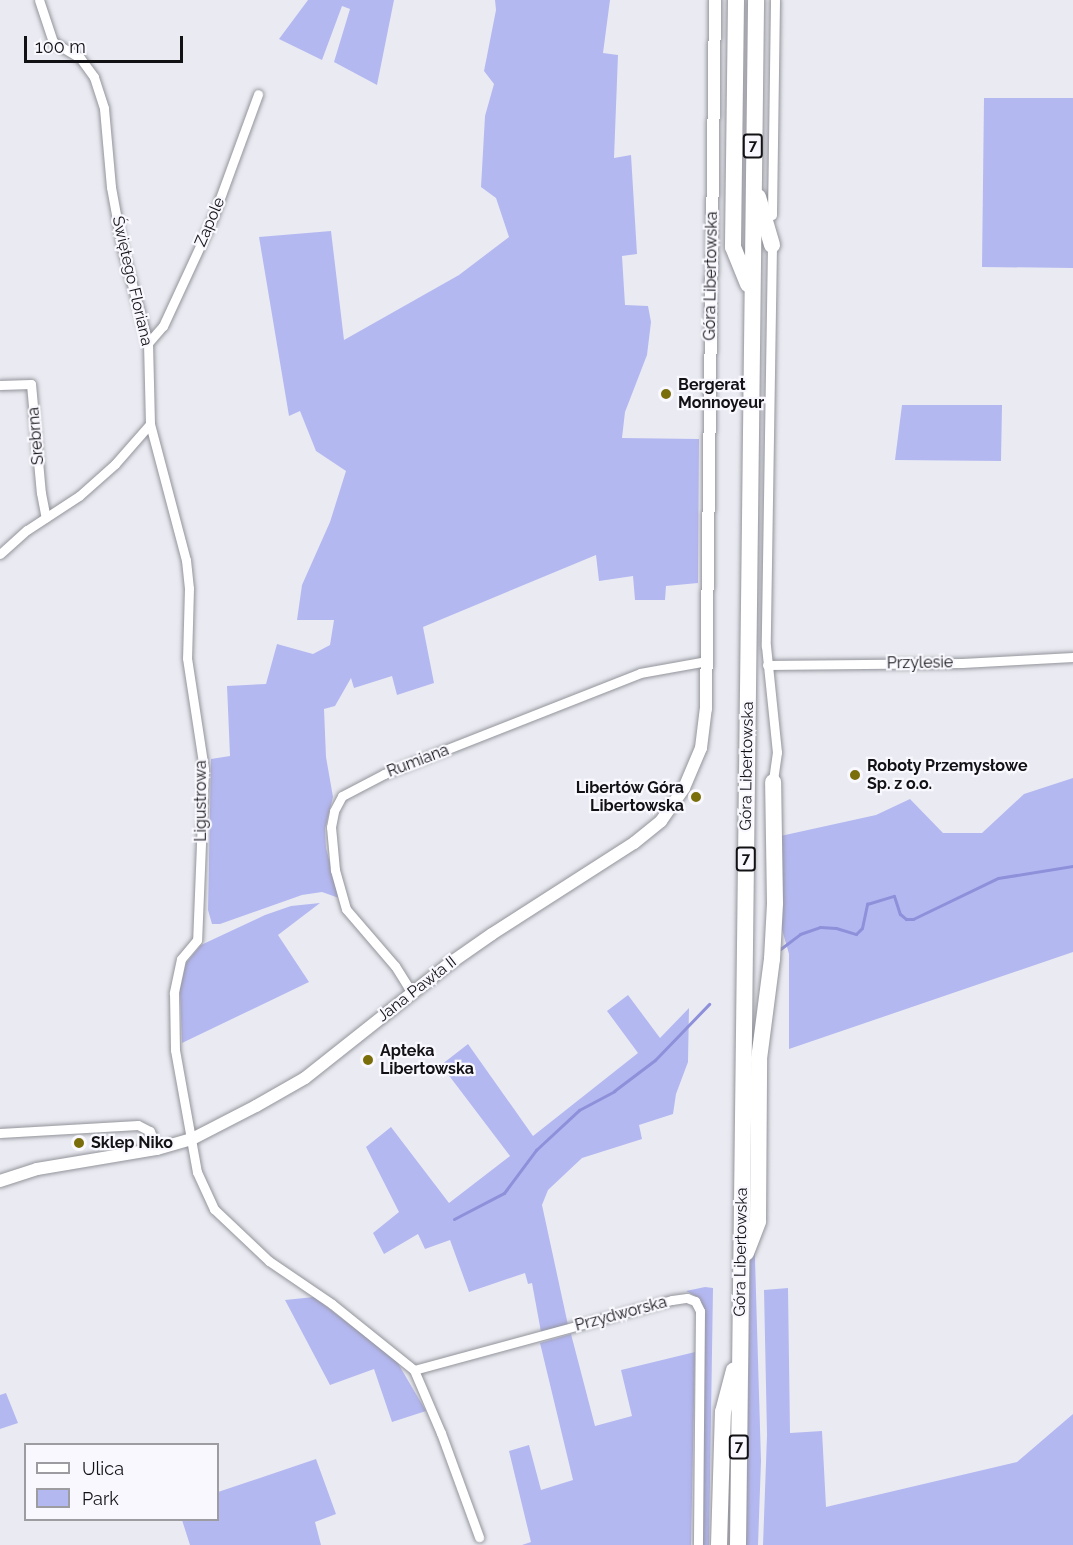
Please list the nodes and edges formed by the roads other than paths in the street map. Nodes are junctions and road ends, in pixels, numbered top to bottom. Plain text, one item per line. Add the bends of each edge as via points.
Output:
1 (39, 0) edge
2 (715, 0) edge
3 (736, 0) edge
4 (756, 0) edge
5 (775, 0) edge
6 (258, 94) dead end
7 (753, 182) junction
8 (772, 215) dead end
9 (772, 245) joint
10 (752, 292) junction
11 (148, 343) junction
12 (0, 385) edge
13 (150, 424) junction
14 (46, 518) junction
15 (0, 554) edge
16 (1073, 657) edge
17 (707, 661) junction
18 (767, 665) junction
19 (772, 782) joint
20 (412, 993) junction
21 (0, 1133) edge
22 (192, 1139) junction
23 (157, 1149) junction
24 (0, 1181) edge
25 (741, 1265) junction
26 (740, 1348) junction
27 (414, 1370) junction
28 (479, 1537) dead end
29 (698, 1545) edge
30 (720, 1545) edge
31 (738, 1545) edge

1 - 11 street, Świętego Floriana via 53,42 80,58 94,77 102,99 122,247
2 - 17 street, Góra Libertowska
3 - 10 highway, Góra Libertowska / 7 via 733,247
4 - 7 highway, Góra Libertowska / 7
5 - 8 street
6 - 11 street, Zapole via 212,220 163,326
7 - 9 highway
7 - 10 highway, Góra Libertowska / 7
9 - 18 street, Góra Libertowska
10 - 25 highway, Góra Libertowska / 7
11 - 13 street, Świętego Floriana
12 - 14 street, Srebrna via 31,384
13 - 14 street via 115,464 79,496
13 - 22 street, Ligustrowa via 186,560 187,658 204,769 197,940 181,959 174,993 175,1050
14 - 15 street
16 - 18 street, Przylesie via 962,663
17 - 20 street, Jana Pawła II via 701,748 687,782 661,821 634,843 492,934
17 - 20 street, Rumiana via 640,673 384,774 342,796 331,827 335,870 346,909 395,966
18 - 19 street, Góra Libertowska via 777,752
19 - 25 highway, 7 via 775,903 759,1059 758,1221
20 - 22 street, Jana Pawła II via 304,1078
21 - 23 street via 138,1125 150,1131
22 - 23 street, Jana Pawła II
22 - 27 street via 197,1172 214,1209 269,1261 332,1304
23 - 24 street, Jana Pawła II via 37,1169
25 - 26 highway, Góra Libertowska / 7
26 - 30 highway, Góra Libertowska / 7 via 723,1412
26 - 31 highway, Góra Libertowska / 7
27 - 28 street
27 - 29 street, Przydworska via 672,1300 695,1301 700,1311

